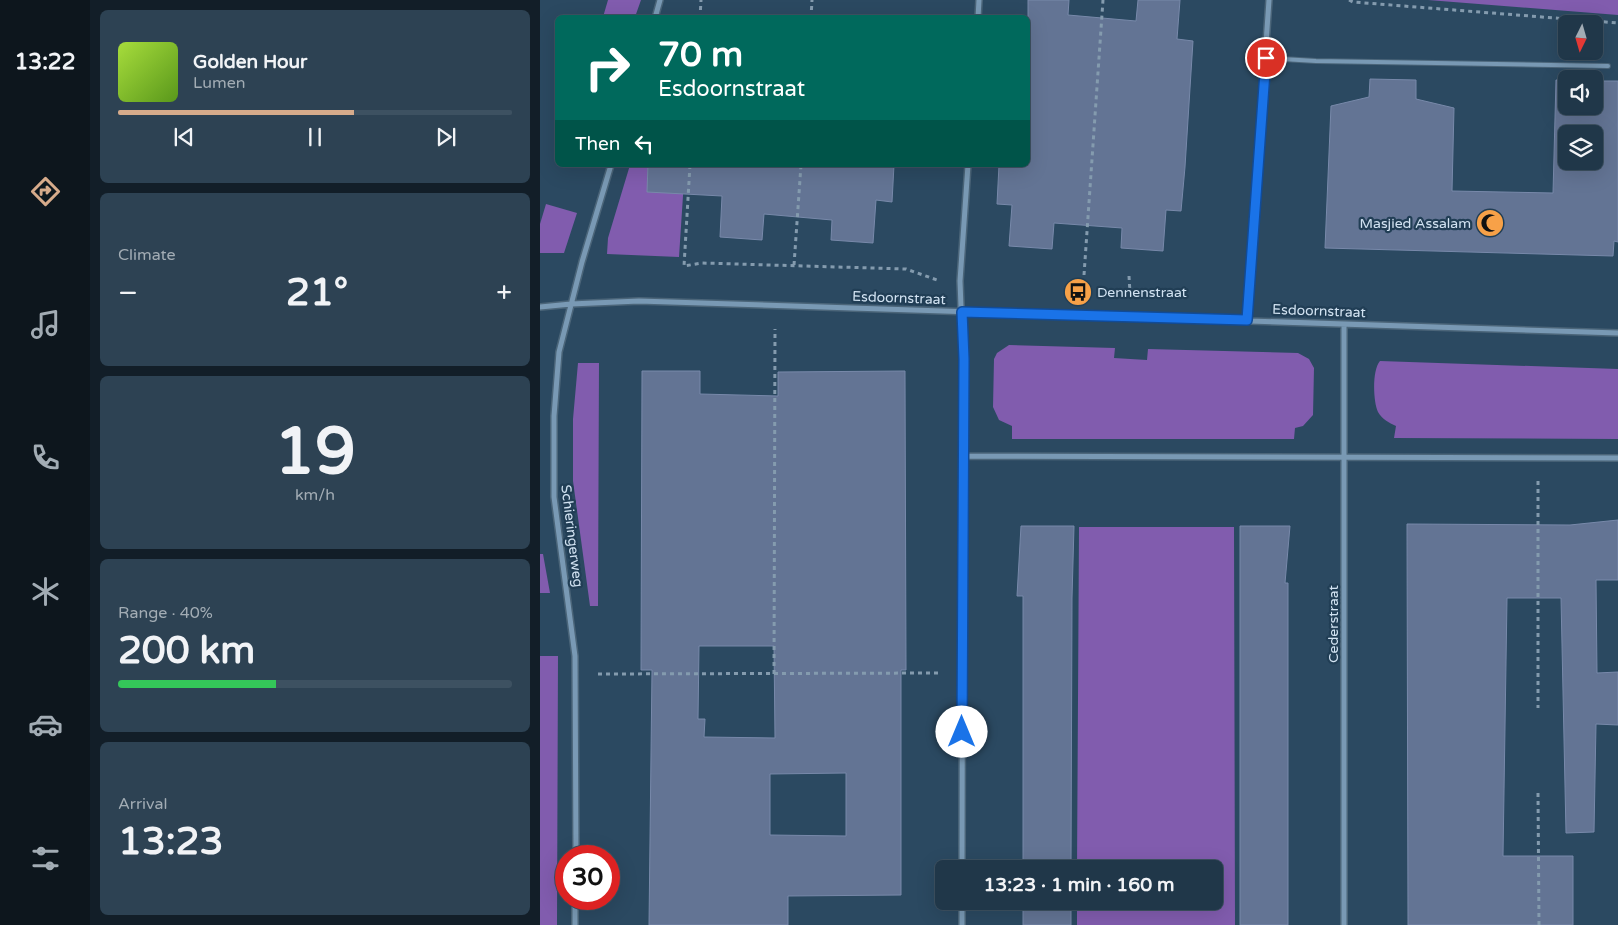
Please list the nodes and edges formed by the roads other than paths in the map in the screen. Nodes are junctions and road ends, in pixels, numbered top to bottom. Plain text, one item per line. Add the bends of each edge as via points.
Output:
1 (660, 0) edge
2 (979, 0) edge
3 (1269, 0) edge
4 (656, 15) edge
5 (978, 15) edge
6 (1266, 58) junction
7 (1608, 66) dead end
8 (610, 167) edge
9 (968, 167) edge
10 (571, 304) junction
11 (540, 308) edge
12 (962, 312) junction
13 (1247, 320) junction
14 (1344, 324) junction
15 (1618, 332) edge
16 (962, 456) junction
17 (1344, 458) junction
18 (1618, 458) edge
19 (576, 845) edge
20 (962, 860) edge
21 (575, 910) edge
22 (962, 910) edge
23 (575, 925) edge
24 (962, 925) edge
25 (1344, 925) edge

1 - 4 street
2 - 5 street
3 - 6 street
6 - 7 lane
6 - 13 street
8 - 10 street, Schieringerweg
9 - 12 street via 960,281
10 - 11 street, Esdoornstraat
10 - 12 street, Esdoornstraat via 639,301
10 - 19 street, Schieringerweg via 559,352 553,458 554,497 575,656
12 - 13 street, Esdoornstraat
12 - 16 street
13 - 14 street, Esdoornstraat
14 - 15 street, Esdoornstraat
14 - 17 street, Cederstraat
16 - 17 street
16 - 20 street
17 - 18 street
17 - 25 street, Cederstraat
21 - 23 street
22 - 24 street

